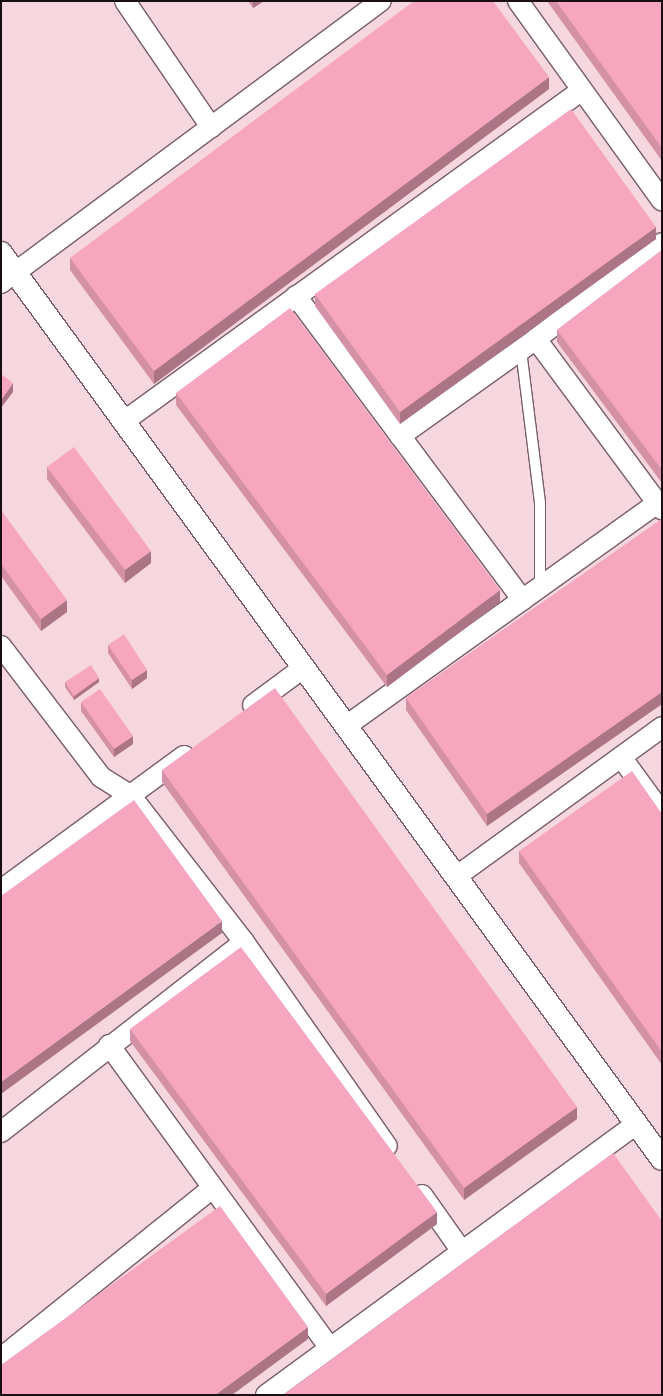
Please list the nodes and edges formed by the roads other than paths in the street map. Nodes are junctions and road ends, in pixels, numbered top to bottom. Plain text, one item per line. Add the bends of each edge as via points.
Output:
1 (125, 1) edge
2 (381, 1) edge
3 (518, 1) edge
4 (582, 90) junction
5 (211, 127) junction
6 (662, 201) edge
7 (662, 243) edge
8 (1, 253) edge
9 (8, 278) edge
10 (296, 296) junction
11 (528, 345) junction
12 (123, 422) junction
13 (400, 436) junction
14 (660, 506) edge
15 (540, 588) junction
16 (523, 600) junction
17 (1, 646) edge
18 (303, 668) junction
19 (239, 715) edge
20 (346, 726) junction
21 (662, 727) edge
22 (201, 744) edge
23 (622, 757) junction
24 (130, 795) junction
25 (662, 813) edge
26 (457, 876) junction
27 (1, 890) edge
28 (244, 942) junction
29 (109, 1045) junction
30 (636, 1124) junction
31 (1, 1132) edge
32 (662, 1159) edge
33 (398, 1160) edge
34 (411, 1180) edge
35 (211, 1189) junction
36 (461, 1250) junction
37 (330, 1348) junction
38 (1, 1358) edge
39 (266, 1395) edge

1 - 5 street
2 - 5 street
3 - 4 street
4 - 6 street
4 - 10 street
5 - 9 street
7 - 11 street
8 - 9 street
9 - 12 street
10 - 12 street
10 - 13 street
11 - 13 street
11 - 14 street
11 - 15 lane via 540,503
12 - 18 street
13 - 16 street
14 - 15 street
15 - 16 street
16 - 20 street
17 - 24 street via 101,777
18 - 19 street
18 - 20 street
20 - 26 street
21 - 23 street
22 - 24 street
23 - 25 street
23 - 26 street
24 - 27 street
24 - 28 street
26 - 30 street
28 - 29 street
28 - 33 street
29 - 31 street
29 - 35 street
30 - 32 street
30 - 36 street
34 - 36 street
35 - 37 street
35 - 38 street
36 - 37 street
37 - 39 street

